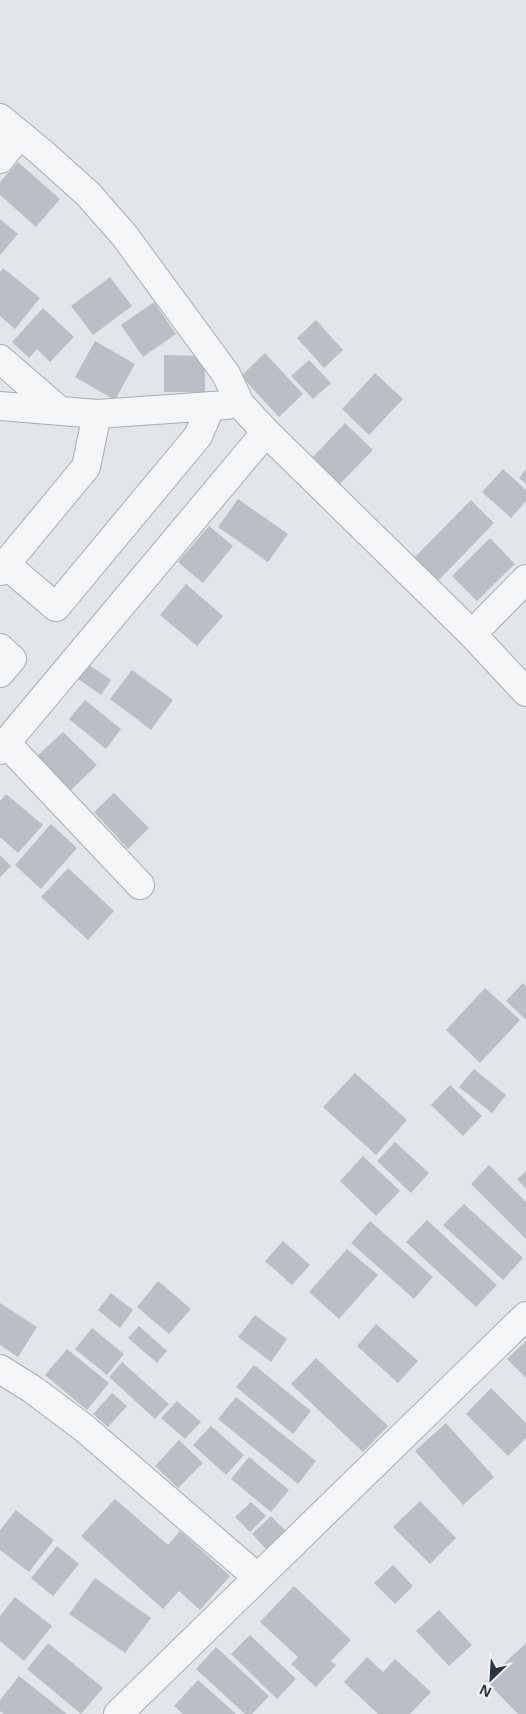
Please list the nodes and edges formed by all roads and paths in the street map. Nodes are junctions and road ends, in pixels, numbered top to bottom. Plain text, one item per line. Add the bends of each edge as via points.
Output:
1 (10, 127) edge
2 (0, 159) edge
3 (0, 360) edge
4 (240, 404) junction
5 (0, 406) edge
6 (211, 406) junction
7 (60, 411) junction
8 (97, 414) junction
9 (266, 432) junction
10 (3, 568) edge
11 (526, 578) edge
12 (472, 634) junction
13 (0, 648) edge
14 (0, 673) edge
15 (526, 692) edge
16 (3, 747) edge
17 (140, 884) dead end
18 (526, 1316) edge
19 (0, 1369) edge
20 (257, 1577) junction
21 (118, 1714) edge

1 - 2 street
1 - 4 street via 88,194 124,235 226,374
3 - 7 street
4 - 6 street
4 - 9 street
5 - 7 street
6 - 8 street
6 - 10 street via 198,436 56,606
7 - 8 street
8 - 10 street via 86,467
9 - 12 street
9 - 16 street
11 - 12 street
12 - 15 street
13 - 14 street via 12,659
16 - 17 street
18 - 20 street
19 - 20 street via 84,1428
20 - 21 street

